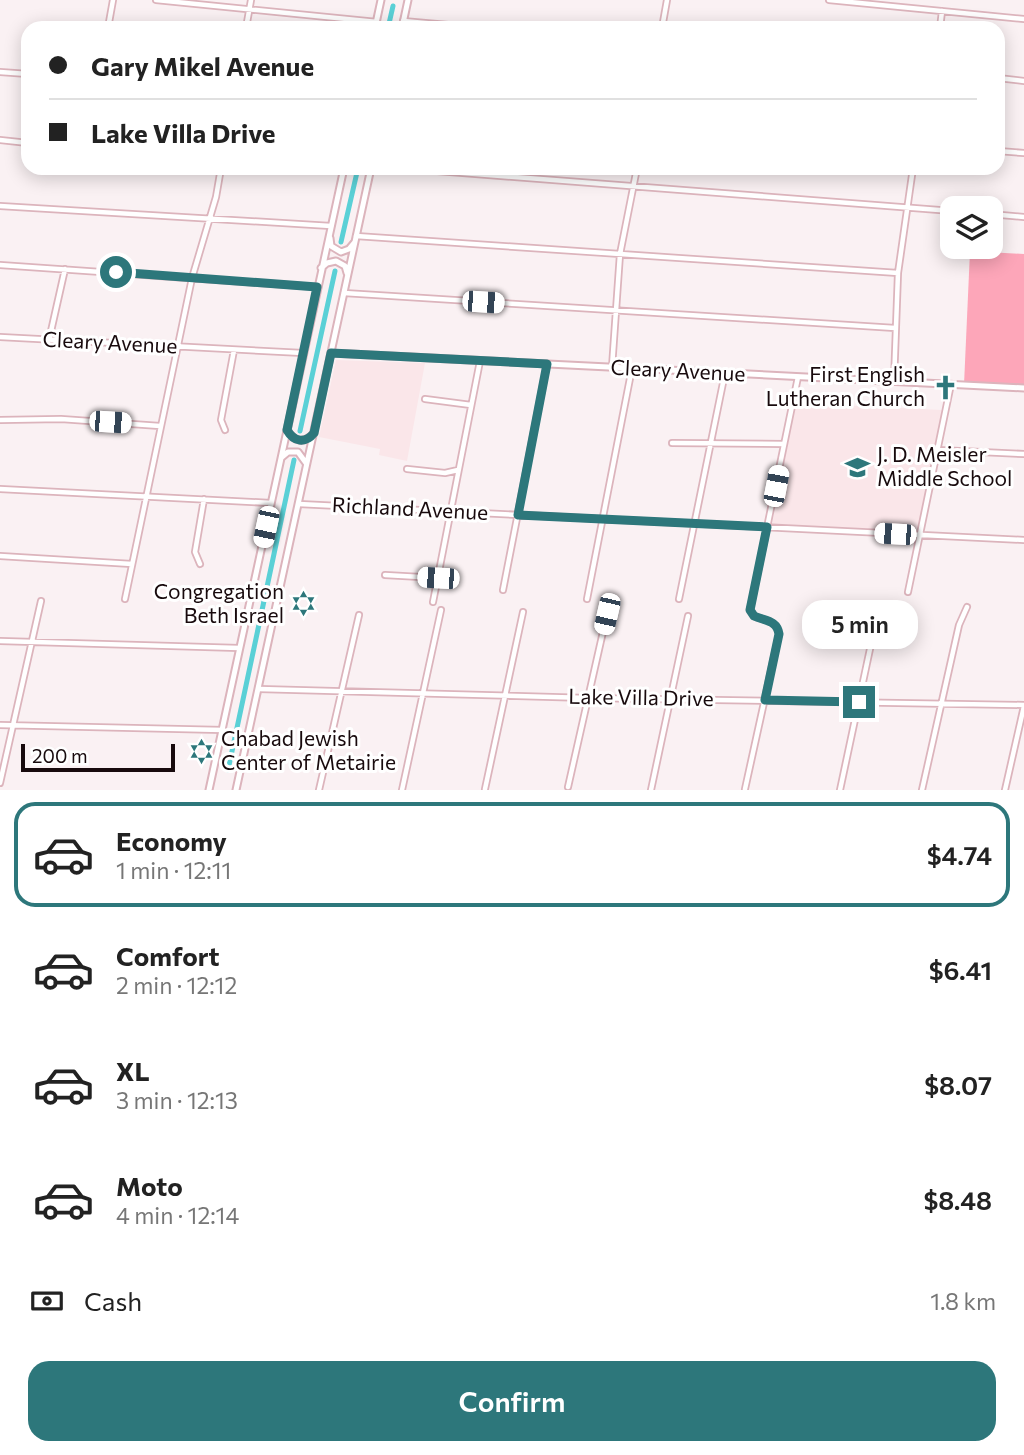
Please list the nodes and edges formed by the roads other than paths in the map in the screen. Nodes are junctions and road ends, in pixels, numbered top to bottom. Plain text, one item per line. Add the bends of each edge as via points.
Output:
1 (113, 0) edge
2 (156, 0) edge
3 (251, 0) edge
4 (401, 0) edge
5 (408, 0) edge
6 (667, 0) edge
7 (829, 0) edge
8 (382, 2) edge
9 (250, 9) junction
10 (942, 11) junction
11 (405, 12) junction
12 (1024, 19) edge
13 (109, 21) edge
14 (247, 21) edge
15 (344, 21) edge
16 (377, 21) edge
17 (403, 21) edge
18 (663, 21) edge
19 (941, 21) edge
20 (0, 72) edge
21 (21, 74) edge
22 (1005, 79) edge
23 (1024, 81) edge
24 (0, 140) edge
25 (21, 142) edge
26 (1005, 152) edge
27 (1024, 153) edge
28 (219, 175) edge
29 (343, 175) edge
30 (370, 175) edge
31 (486, 175) edge
32 (636, 175) edge
33 (912, 175) edge
34 (499, 176) joint
35 (634, 186) junction
36 (0, 206) edge
37 (906, 208) junction
38 (940, 210) edge
39 (1003, 215) edge
40 (1024, 217) edge
41 (209, 218) junction
42 (331, 226) junction
43 (329, 235) junction
44 (356, 239) junction
45 (620, 254) junction
46 (0, 265) edge
47 (321, 268) junction
48 (65, 269) junction
49 (898, 272) junction
50 (348, 276) junction
51 (192, 278) junction
52 (317, 287) junction
53 (344, 293) junction
54 (615, 311) junction
55 (895, 328) junction
56 (0, 337) edge
57 (49, 340) junction
58 (178, 346) junction
59 (234, 349) junction
60 (331, 353) junction
61 (303, 354) junction
62 (480, 361) junction
63 (547, 364) junction
64 (612, 367) junction
65 (632, 368) junction
66 (725, 373) junction
67 (798, 377) junction
68 (894, 381) junction
69 (951, 384) junction
70 (1024, 388) edge
71 (425, 399) dead end
72 (471, 405) junction
73 (0, 420) edge
74 (160, 426) junction
75 (225, 430) dead end
76 (287, 430) junction
77 (314, 433) junction
78 (673, 443) dead end
79 (710, 443) junction
80 (784, 444) junction
81 (937, 450) junction
82 (1024, 454) edge
83 (279, 460) junction
84 (307, 466) junction
85 (407, 468) dead end
86 (458, 470) junction
87 (0, 489) edge
88 (145, 496) junction
89 (204, 499) junction
90 (271, 503) junction
91 (299, 504) junction
92 (450, 511) junction
93 (518, 515) junction
94 (602, 519) junction
95 (694, 524) junction
96 (767, 527) junction
97 (921, 536) junction
98 (1024, 540) edge
99 (0, 556) edge
100 (132, 564) junction
101 (200, 564) dead end
102 (385, 575) dead end
103 (438, 578) junction
104 (503, 590) dead end
105 (908, 592) dead end
106 (587, 599) dead end
107 (125, 600) dead end
108 (679, 600) dead end
109 (41, 601) dead end
110 (433, 602) dead end
111 (967, 607) dead end
112 (441, 610) dead end
113 (523, 612) dead end
114 (607, 614) dead end
115 (359, 615) dead end
116 (688, 616) dead end
117 (877, 617) dead end
118 (0, 641) edge
119 (32, 642) junction
120 (239, 648) junction
121 (259, 689) junction
122 (341, 692) junction
123 (424, 693) junction
124 (505, 695) junction
125 (588, 698) junction
126 (670, 698) junction
127 (765, 700) junction
128 (859, 702) junction
129 (942, 703) junction
130 (1024, 705) edge
131 (0, 725) edge
132 (13, 726) junction
133 (223, 730) junction
134 (0, 783) edge
135 (568, 788) dead end
136 (485, 789) edge
137 (745, 789) edge
138 (209, 790) edge
139 (236, 790) edge
140 (319, 790) edge
141 (402, 790) edge
142 (651, 790) edge
143 (840, 790) edge
144 (922, 790) edge
145 (1005, 790) edge

1 - 13 street
2 - 9 street
3 - 9 street
4 - 11 main road
5 - 11 main road
6 - 18 street
7 - 10 street
8 - 16 main road
9 - 14 street
9 - 15 street
10 - 12 street
10 - 19 street
11 - 17 main road
20 - 21 street
22 - 23 street
24 - 25 street
26 - 27 street
28 - 41 street
29 - 42 main road
30 - 44 main road
31 - 34 street
32 - 35 street
33 - 37 street
34 - 35 street
35 - 37 street
35 - 45 street
36 - 41 street
37 - 38 street
37 - 49 street
39 - 40 street
41 - 42 street
41 - 51 street
42 - 43 main road
43 - 44 main road via 331,246 341,252
43 - 47 main road
44 - 45 street
44 - 50 main road
45 - 49 street
45 - 54 street
46 - 48 street
47 - 50 main road via 336,261 345,266
47 - 52 main road
48 - 51 street
48 - 57 street
49 - 55 street
50 - 53 main road
51 - 52 street
51 - 58 street
52 - 61 main road
53 - 54 street
53 - 60 main road
54 - 55 street
54 - 64 street
55 - 68 street
56 - 57 street, Cleary Avenue
57 - 58 street, Cleary Avenue
58 - 59 street, Cleary Avenue
58 - 74 street
59 - 61 street, Cleary Avenue
59 - 75 street via 222,420
60 - 62 main road, Cleary Avenue
60 - 77 main road
61 - 76 main road
62 - 63 main road, Cleary Avenue
62 - 72 street
63 - 64 main road, Cleary Avenue
63 - 93 street
64 - 65 main road, Cleary Avenue
65 - 66 main road, Cleary Avenue
65 - 94 street
66 - 67 main road, Cleary Avenue
66 - 79 street
67 - 68 main road, Cleary Avenue
67 - 80 street
68 - 69 main road, Cleary Avenue
69 - 70 main road, Cleary Avenue
69 - 81 street
71 - 72 street
72 - 86 street
73 - 74 street
74 - 88 street
76 - 77 main road via 298,440
76 - 83 main road
77 - 84 main road
78 - 79 street
79 - 80 street
79 - 95 street
80 - 96 street
81 - 82 street
81 - 97 street
83 - 84 main road via 288,452 298,452
83 - 90 main road
84 - 91 main road
85 - 86 street via 445,473
86 - 92 street
87 - 88 street
88 - 89 street
88 - 100 street
89 - 90 street
89 - 101 street via 195,552
90 - 120 main road
91 - 92 street, Richland Avenue
91 - 121 main road
92 - 93 street, Richland Avenue
92 - 103 street
93 - 94 street, Richland Avenue
93 - 104 street
94 - 95 street, Richland Avenue
94 - 106 street
95 - 96 street, Richland Avenue
95 - 108 street
96 - 97 street, Richland Avenue
96 - 127 street via 751,607 752,614 771,621 779,634
97 - 98 street, Richland Avenue
97 - 105 street
99 - 100 street
100 - 107 street
102 - 103 street
103 - 110 street
109 - 119 street
111 - 129 street
112 - 123 street
113 - 124 street
114 - 125 street
115 - 122 street
116 - 126 street
117 - 128 street
118 - 119 street
119 - 120 street
119 - 132 street
120 - 133 main road
121 - 122 street, Lake Villa Drive
121 - 139 main road
122 - 123 street, Lake Villa Drive
122 - 140 street
123 - 124 street, Lake Villa Drive
123 - 141 street
124 - 125 street, Lake Villa Drive
124 - 136 street
125 - 126 street, Lake Villa Drive
125 - 135 street
126 - 127 street, Lake Villa Drive
126 - 142 street
127 - 128 street, Lake Villa Drive
127 - 137 street
128 - 129 street, Lake Villa Drive
128 - 143 street
129 - 130 street, Lake Villa Drive
129 - 144 street
130 - 145 street
131 - 132 street
132 - 133 street
132 - 134 street
133 - 138 main road

